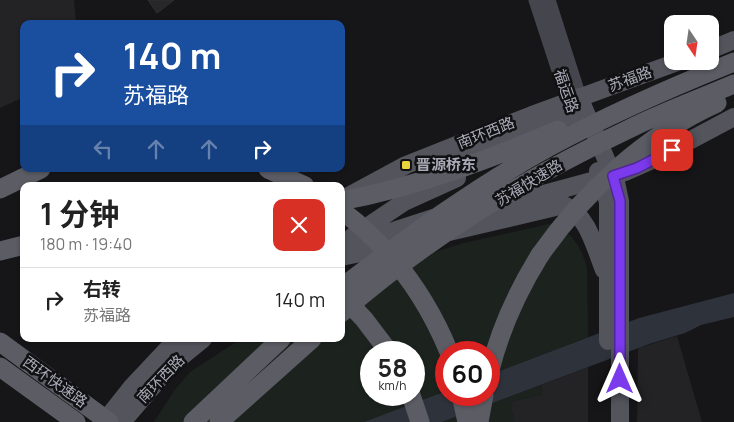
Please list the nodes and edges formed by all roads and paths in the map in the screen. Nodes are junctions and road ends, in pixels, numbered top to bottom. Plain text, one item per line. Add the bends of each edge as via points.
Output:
1 (536, 0) edge
2 (548, 0) edge
3 (734, 40) edge
4 (719, 46) edge
5 (734, 61) edge
6 (664, 69) edge
7 (734, 84) edge
8 (734, 95) edge
9 (579, 113) junction
10 (734, 116) edge
11 (36, 172) edge
12 (274, 172) edge
13 (607, 177) junction
14 (296, 182) edge
15 (0, 189) edge
16 (345, 199) edge
17 (345, 200) edge
18 (345, 214) edge
19 (345, 215) edge
20 (345, 244) edge
21 (20, 246) edge
22 (345, 246) edge
23 (0, 251) edge
24 (345, 257) edge
25 (608, 282) junction
26 (345, 285) edge
27 (345, 299) edge
28 (345, 310) edge
29 (614, 320) junction
30 (381, 341) edge
31 (444, 341) edge
32 (500, 341) edge
33 (0, 342) edge
34 (173, 342) edge
35 (199, 342) edge
36 (279, 342) edge
37 (309, 342) edge
38 (614, 364) junction
39 (0, 367) edge
40 (0, 381) edge
41 (415, 406) edge
42 (464, 406) edge
43 (482, 406) edge
44 (68, 422) edge
45 (76, 422) edge
46 (104, 422) edge
47 (110, 422) edge
48 (122, 422) edge
49 (193, 422) edge
50 (219, 422) edge
51 (420, 422) edge
52 (467, 422) edge
53 (479, 422) edge
54 (609, 422) edge
55 (620, 422) edge

1 - 9 main road, 福运路
2 - 9 main road, 福运路
3 - 4 main road
5 - 17 highway, bridge via 660,86 481,162
5 - 26 highway, 苏福快速路, bridge via 658,93 550,146 435,218
6 - 9 main road, 苏福路
7 - 28 highway, 苏福快速路, bridge via 630,128 559,164 447,233
8 - 32 highway, bridge via 661,136 581,203 528,276
9 - 13 main road, 福运路
9 - 16 main road, 南环西路 via 406,165
9 - 19 main road via 418,172
9 - 20 main road via 385,213
10 - 13 main road via 658,158
11 - 15 highway
12 - 14 highway
13 - 22 main road via 518,201 415,222
13 - 25 main road
13 - 29 main road via 620,201
18 - 31 highway, bridge via 382,247 413,285
21 - 23 highway
24 - 25 main road via 564,205 586,226
25 - 29 main road
27 - 30 highway, bridge
29 - 38 main road
33 - 47 highway, 西环快速路, bridge
34 - 46 main road, 南环西路
35 - 48 main road, 南环西路 via 171,365
36 - 49 highway
37 - 50 highway
38 - 54 main road
38 - 55 main road
39 - 45 highway, 西环快速路
40 - 44 highway
41 - 51 highway
42 - 52 highway
43 - 53 highway

